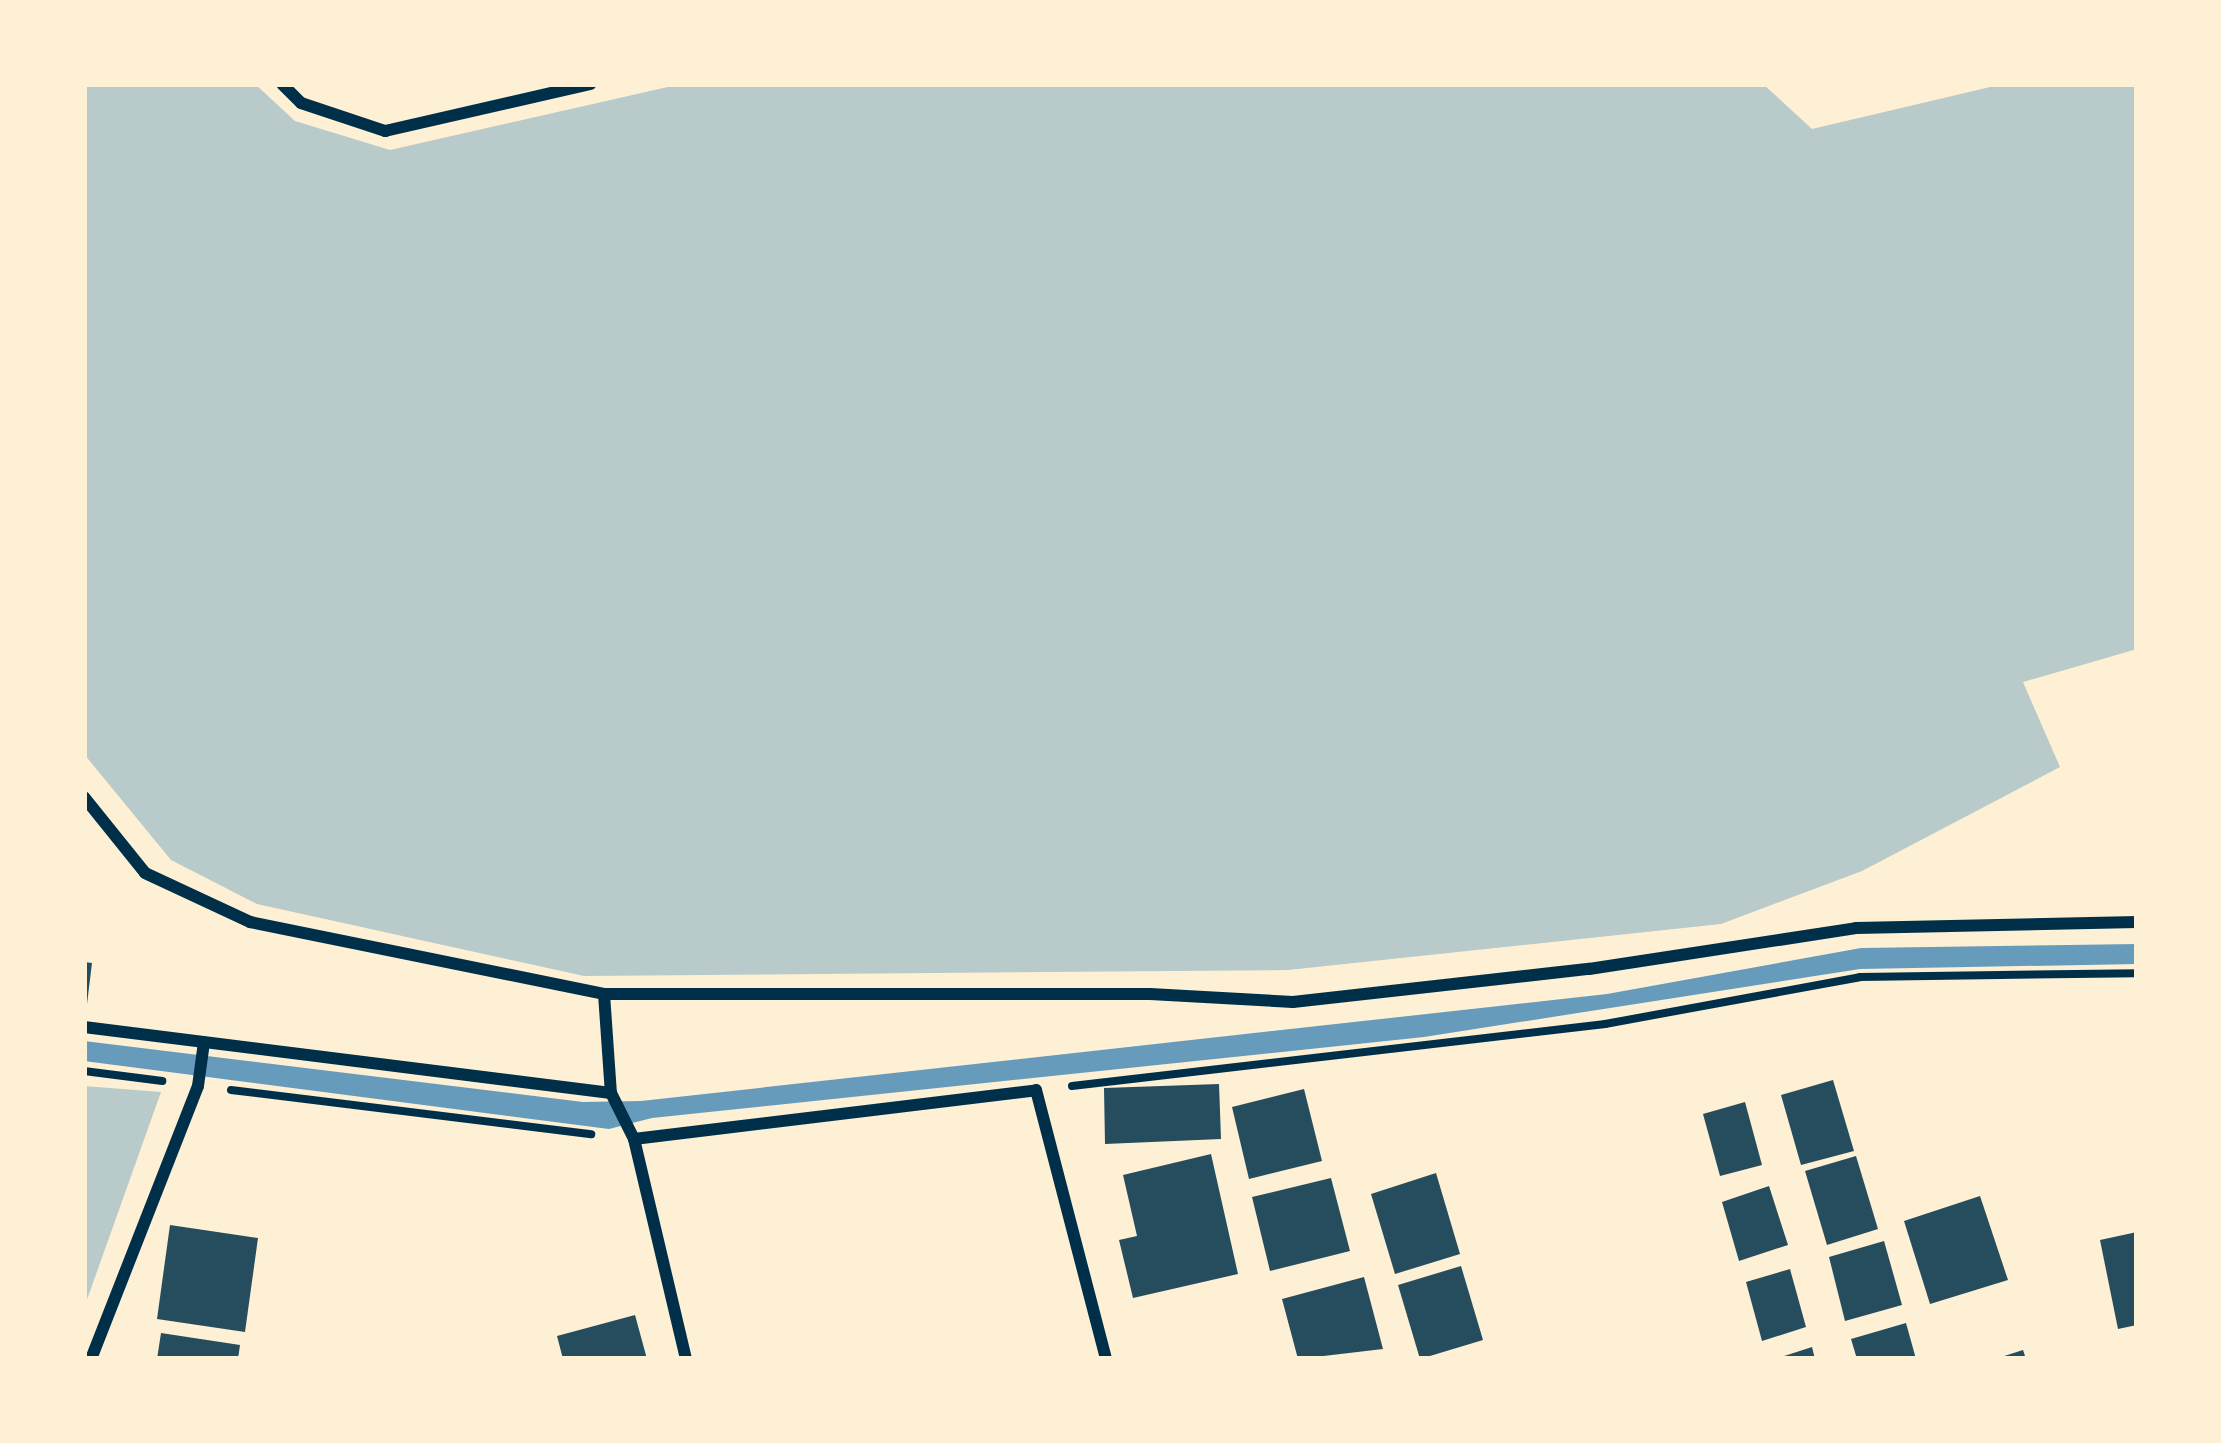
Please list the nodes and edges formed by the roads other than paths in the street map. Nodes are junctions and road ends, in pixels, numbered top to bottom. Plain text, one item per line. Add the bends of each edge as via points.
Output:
1 (282, 84) edge
2 (591, 84) edge
3 (84, 797) edge
4 (2137, 922) edge
5 (604, 994) junction
6 (84, 1027) edge
7 (203, 1048) junction
8 (612, 1096) junction
9 (631, 1134) junction
10 (91, 1359) edge
11 (686, 1359) edge
12 (1106, 1359) edge

1 - 2 street via 301,104 385,130
3 - 5 street via 145,873 250,922
4 - 5 street via 1856,928 1293,1002 1150,994
5 - 8 street
6 - 7 street
7 - 8 street
7 - 10 street via 198,1082
8 - 9 street
9 - 11 street
9 - 12 street via 1036,1090

